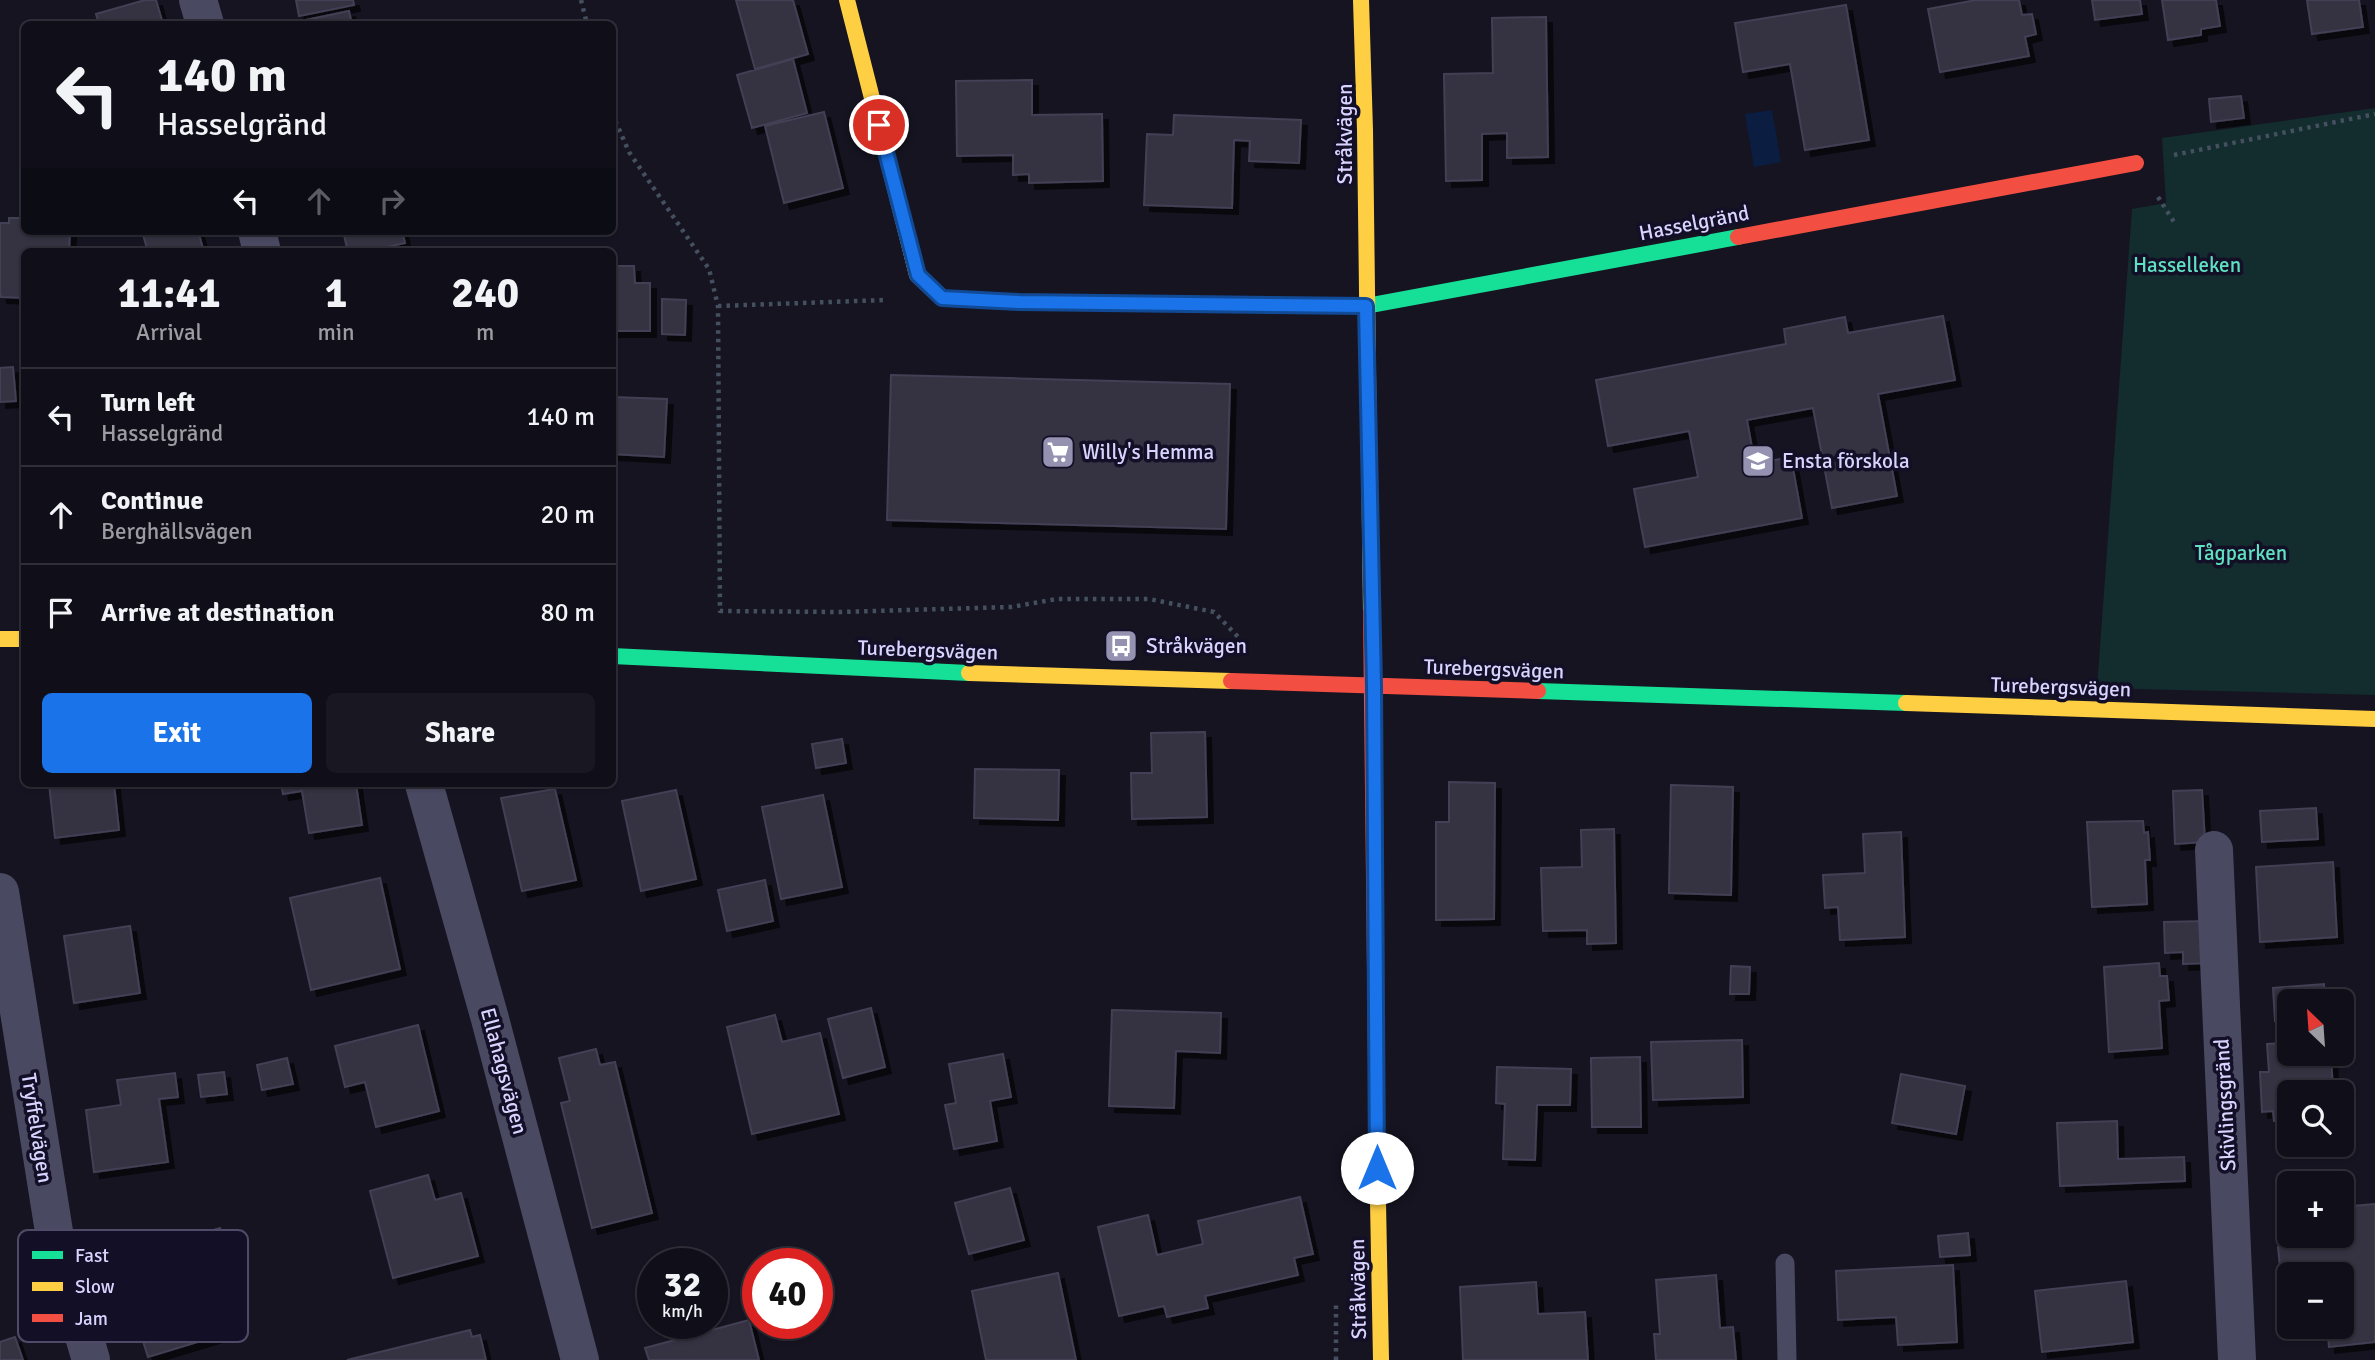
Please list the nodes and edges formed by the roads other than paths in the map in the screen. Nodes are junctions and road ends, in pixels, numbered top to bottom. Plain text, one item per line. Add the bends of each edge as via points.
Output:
1 (198, 0) edge
2 (847, 0) edge
3 (1361, 0) edge
4 (204, 21) edge
5 (2136, 163) road end
6 (1366, 306) junction
7 (0, 639) edge
8 (21, 639) edge
9 (616, 656) edge
10 (1374, 686) junction
11 (2375, 719) edge
12 (425, 787) edge
13 (2214, 850) dead end
14 (0, 892) edge
15 (54, 1230) edge
16 (1785, 1263) dead end
17 (85, 1342) edge
18 (90, 1360) edge
19 (580, 1360) edge
20 (1381, 1360) edge
21 (1787, 1360) edge
22 (2237, 1360) edge

1 - 4 street
2 - 6 street, Hasselgränd via 918,275 942,298
3 - 6 street, Stråkvägen via 1366,85
5 - 6 street, Hasselgränd
6 - 10 street, Stråkvägen
7 - 8 street
9 - 10 street, Turebergsvägen
10 - 11 street, Turebergsvägen
10 - 20 street, Stråkvägen
12 - 19 street, Ellahagsvägen
13 - 22 street, Skivlingsgränd
14 - 15 street, Tryffelvägen
16 - 21 lane
17 - 18 street, Tryffelvägen

